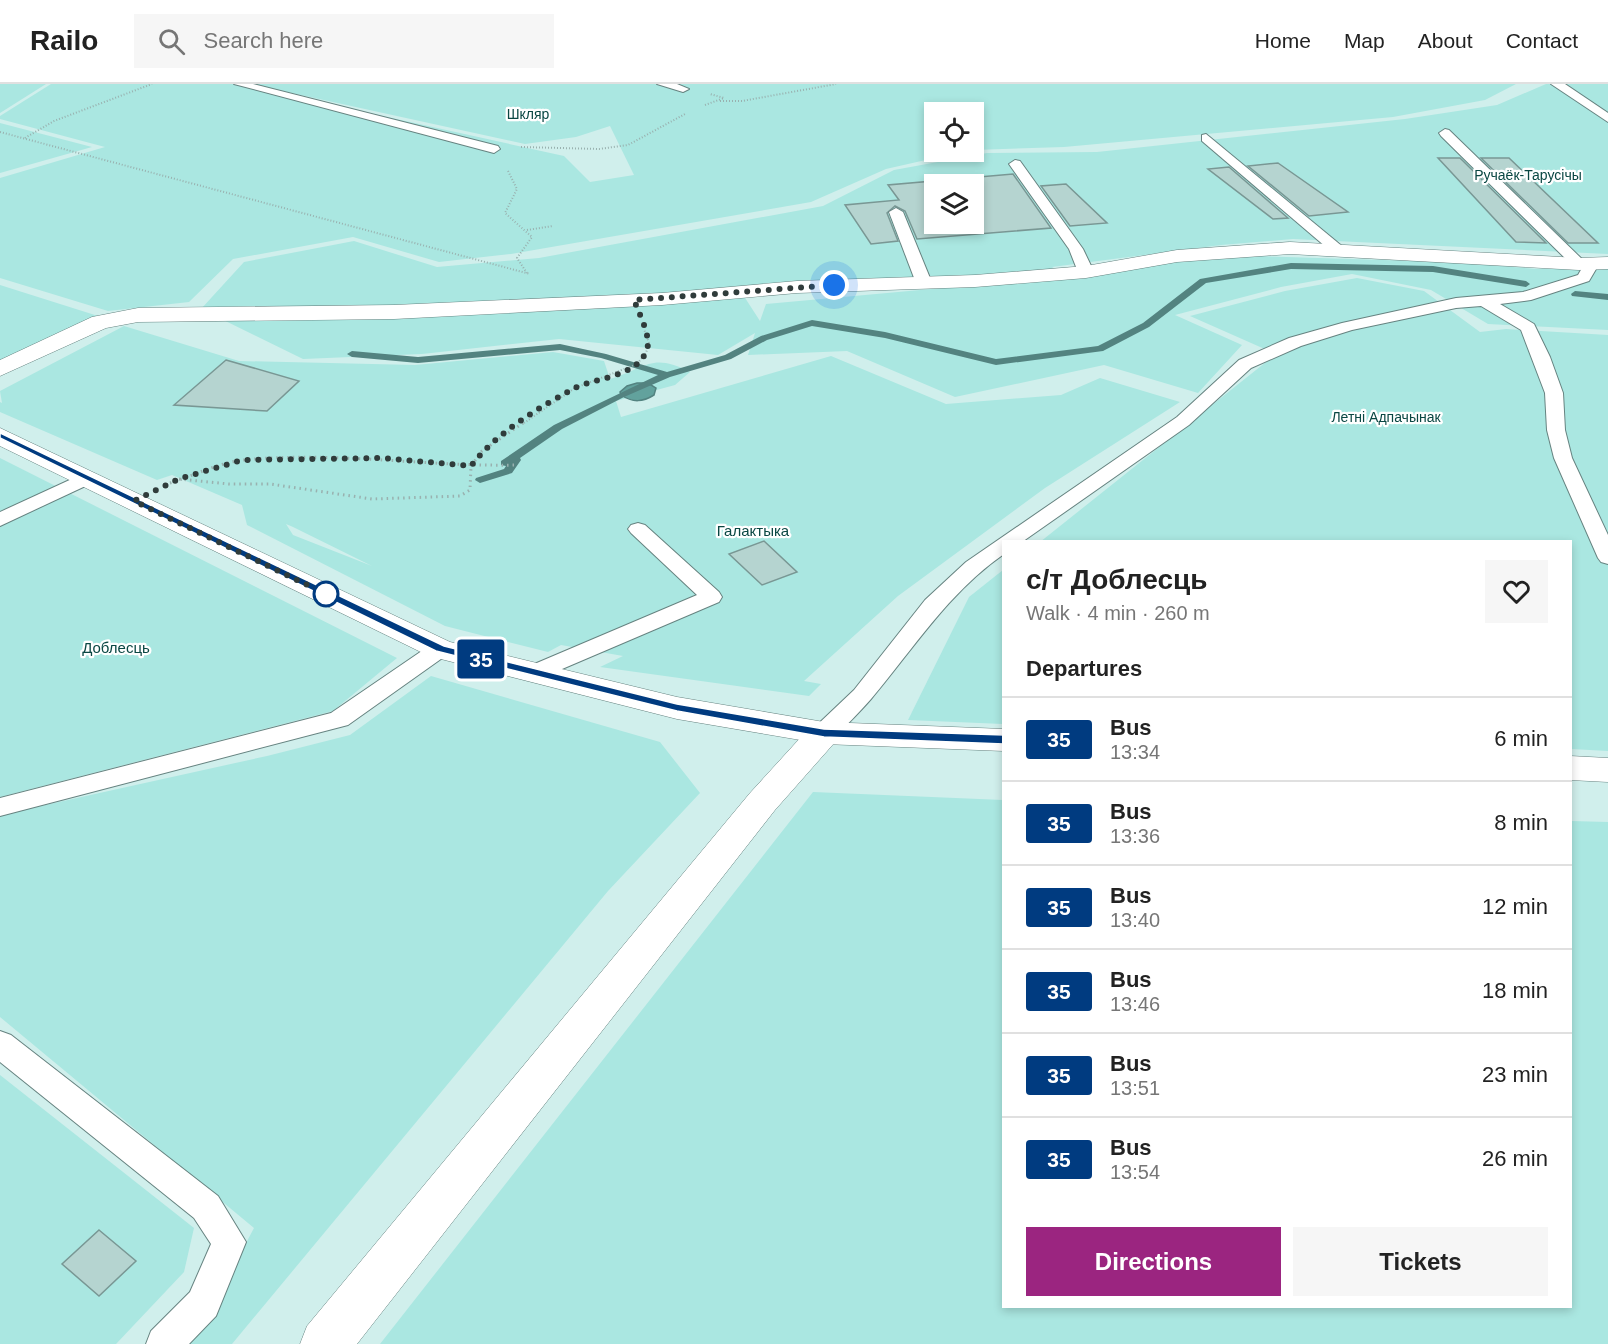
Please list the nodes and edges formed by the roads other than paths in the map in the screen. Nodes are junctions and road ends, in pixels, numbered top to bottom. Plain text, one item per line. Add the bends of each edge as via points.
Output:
1 (240, 84) edge
2 (663, 84) edge
3 (1557, 84) edge
4 (683, 89) road end
5 (1608, 118) edge
6 (1445, 134) dead end
7 (1206, 138) dead end
8 (494, 149) road end
9 (1015, 164) dead end
10 (896, 212) dead end
11 (1338, 250) junction
12 (1593, 264) edge
13 (1086, 272) junction
14 (924, 283) junction
15 (1484, 301) junction
16 (0, 369) edge
17 (0, 436) edge
18 (87, 478) junction
19 (0, 520) edge
20 (638, 529) dead end
21 (1011, 540) edge
22 (1002, 545) edge
23 (1608, 558) edge
24 (440, 649) junction
25 (533, 673) junction
26 (824, 733) junction
27 (1002, 740) edge
28 (1572, 768) edge
29 (1608, 770) edge
30 (0, 807) edge
31 (0, 1044) edge
32 (164, 1344) edge
33 (326, 1344) edge

1 - 8 lane
2 - 4 lane
3 - 5 lane
6 - 12 lane
7 - 11 lane
9 - 13 lane via 1076,249
10 - 14 lane
11 - 12 street
11 - 13 street via 1290,248 1177,256
12 - 15 lane via 1584,278 1525,297
13 - 14 street
14 - 16 street via 394,312 138,315 100,322
15 - 21 lane via 1456,303 1348,326 1295,342 1245,364 1183,420
15 - 23 lane via 1528,327 1538,347 1554,393 1556,430 1563,458
17 - 18 street
18 - 19 lane
18 - 24 street
20 - 25 lane via 711,597
22 - 26 lane via 973,566 933,605 862,695
24 - 25 street
24 - 30 lane via 339,719
25 - 26 street via 677,708
26 - 27 street
26 - 33 street via 784,773 719,860
28 - 29 street
31 - 32 lane via 206,1207 229,1242 203,1304

